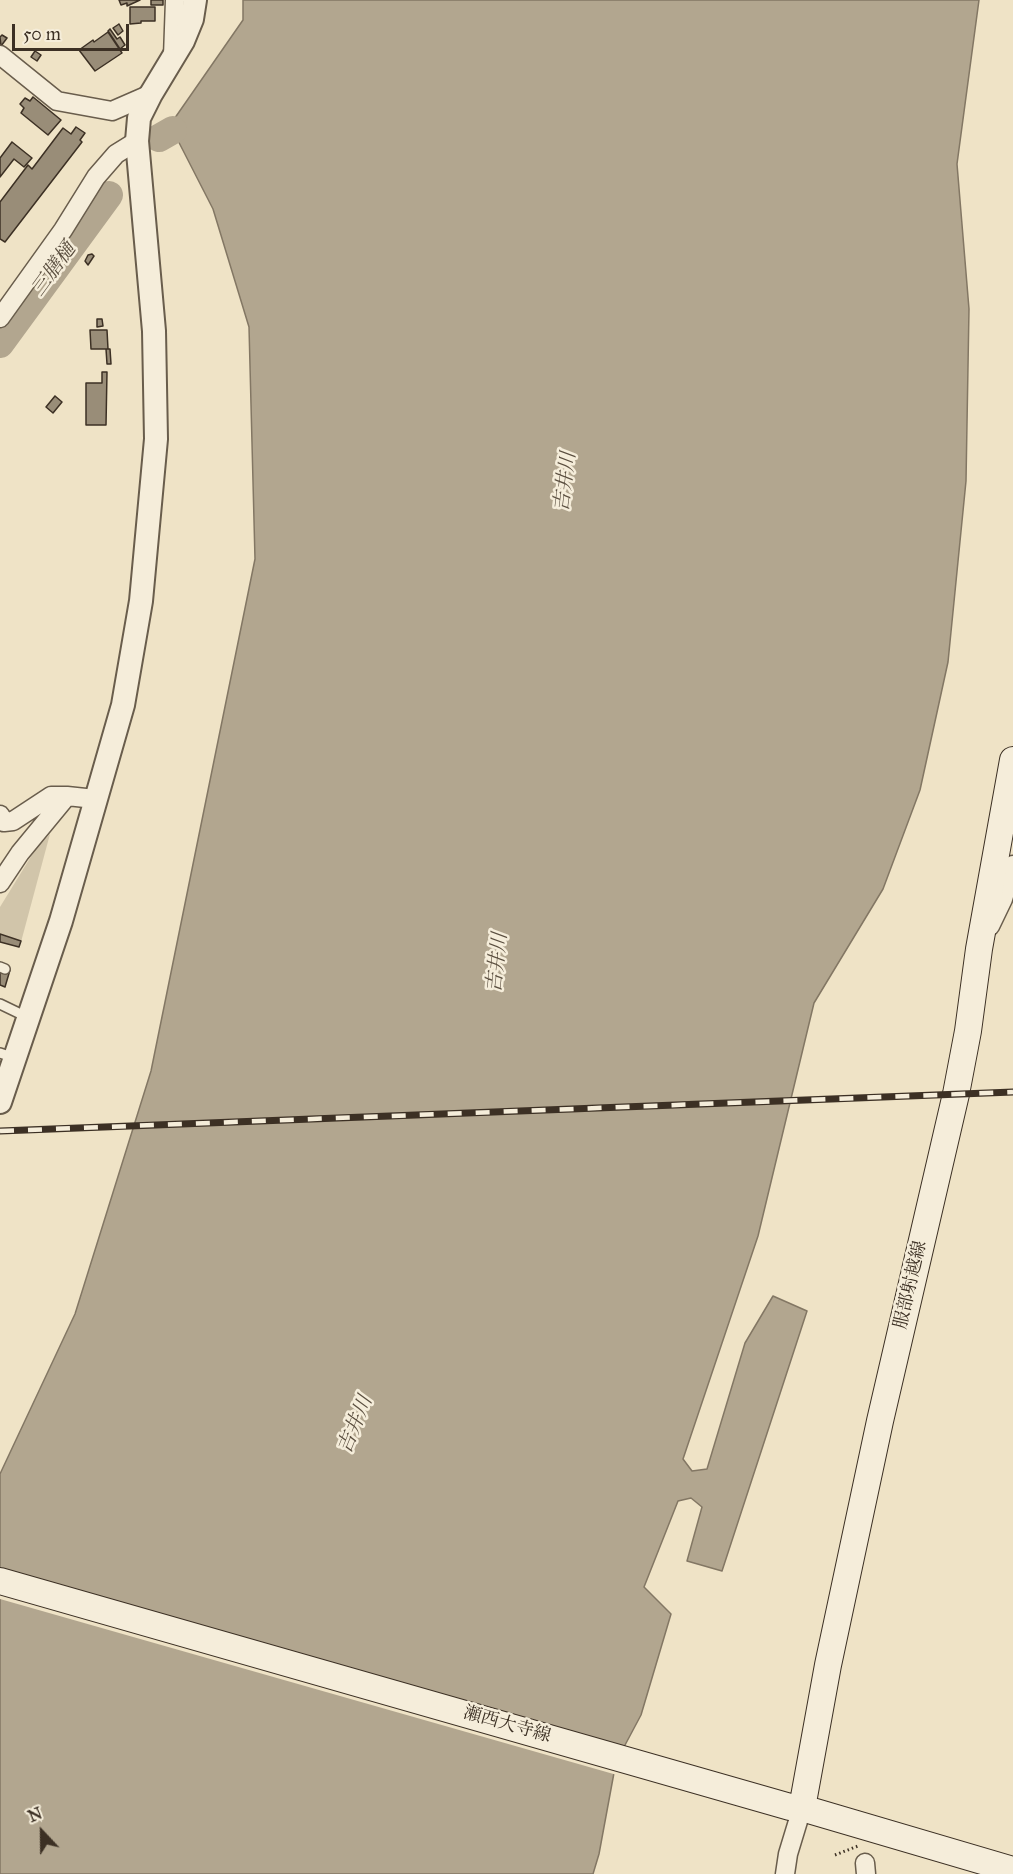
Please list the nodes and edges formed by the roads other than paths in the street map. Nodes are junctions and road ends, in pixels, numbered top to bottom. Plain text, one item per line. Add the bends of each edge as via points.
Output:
1 (175, 0) edge
2 (195, 0) edge
3 (0, 55) edge
4 (173, 57) junction
5 (151, 94) junction
6 (137, 141) junction
7 (0, 318) edge
8 (1013, 760) edge
9 (67, 796) junction
10 (95, 799) junction
11 (0, 815) edge
12 (1013, 865) edge
13 (0, 883) edge
14 (979, 949) junction
15 (0, 1004) edge
16 (29, 1018) junction
17 (8, 1055) edge
18 (0, 1102) edge
19 (0, 1581) edge
20 (796, 1807) junction
21 (977, 1866) edge
22 (1012, 1866) edge
23 (784, 1874) edge

1 - 4 street
2 - 4 street via 188,30
3 - 5 street via 57,101 112,111
4 - 5 street
5 - 6 street via 139,118
6 - 7 street via 116,154 96,177
6 - 10 street via 154,331 156,439 141,601 123,705
8 - 14 main road, 服部射越線
9 - 10 street
9 - 11 street via 51,796 13,821 4,822
9 - 13 street
10 - 16 street
12 - 14 street via 1003,899
14 - 20 main road, 服部射越線 via 956,1094 877,1432
15 - 16 lane
16 - 17 street
17 - 18 street
19 - 20 main road, 瀬西大寺線
20 - 21 main road, 瀬西大寺線
20 - 23 street
21 - 22 main road, 瀬西大寺線

